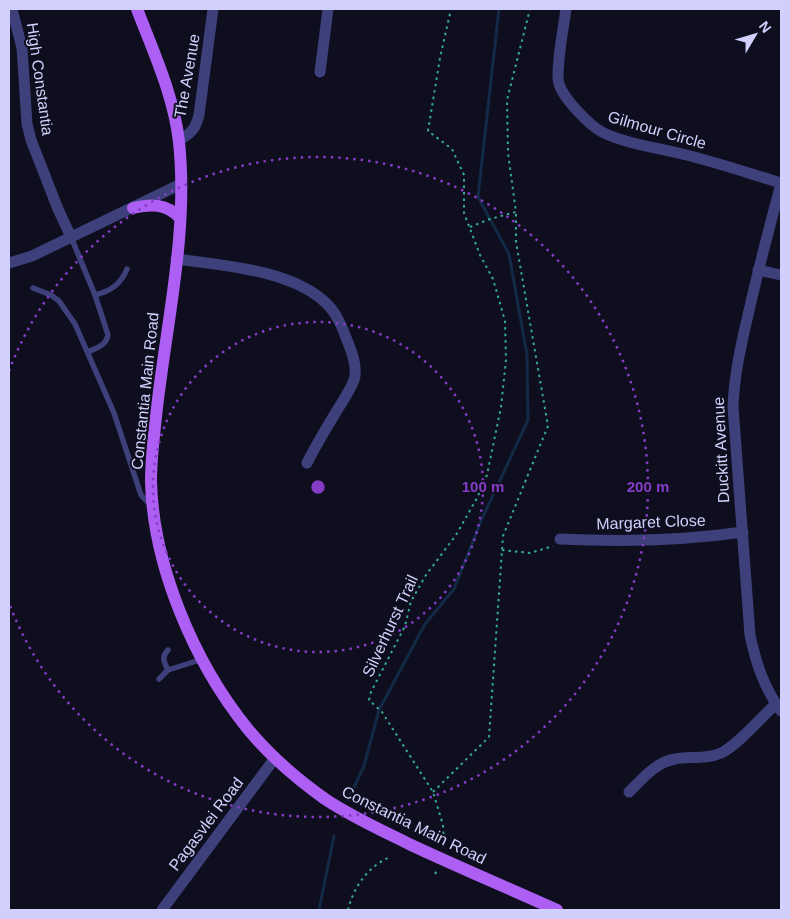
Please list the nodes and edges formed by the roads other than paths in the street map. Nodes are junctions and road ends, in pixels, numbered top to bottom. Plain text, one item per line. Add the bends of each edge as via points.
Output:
1 (12, 9) edge
2 (137, 9) edge
3 (213, 9) edge
4 (328, 9) edge
5 (566, 9) edge
6 (320, 72) dead end
7 (179, 140) junction
8 (181, 184) junction
9 (781, 184) edge
10 (133, 208) junction
11 (180, 218) junction
12 (71, 238) junction
13 (176, 259) junction
14 (9, 263) edge
15 (127, 270) dead end
16 (758, 270) junction
17 (781, 275) edge
18 (33, 288) dead end
19 (95, 295) junction
20 (88, 352) junction
21 (307, 463) dead end
22 (154, 508) junction
23 (743, 532) junction
24 (560, 539) road end
25 (168, 650) dead end
26 (203, 660) junction
27 (168, 670) junction
28 (159, 679) dead end
29 (778, 707) edge
30 (275, 758) junction
31 (629, 792) dead end
32 (162, 910) edge
33 (557, 910) edge

1 - 12 street, High Constantia via 22,48 31,140
2 - 7 main road, Constantia Main Road via 163,77
3 - 7 street, The Avenue via 197,125
4 - 6 street
5 - 9 street, Gilmour Circle via 558,84 571,104 595,128 619,138 696,157
7 - 8 main road, Constantia Main Road
8 - 10 street
8 - 11 main road, Constantia Main Road
9 - 16 street, Duckitt Avenue
10 - 11 main road via 161,206
10 - 12 street
11 - 13 main road, Constantia Main Road
12 - 14 street
12 - 19 lane
13 - 21 street via 288,281 314,294 334,312 349,344 356,372 347,394
13 - 22 main road, Constantia Main Road via 155,426 151,481
15 - 19 lane via 115,287
16 - 17 street
16 - 23 street, Duckitt Avenue via 734,393
18 - 20 lane via 59,301 75,324
19 - 20 lane via 108,335 104,344
20 - 22 lane via 114,413 144,500
22 - 26 main road, Constantia Main Road via 169,581
23 - 24 street, Margaret Close via 637,542
23 - 29 street, Duckitt Avenue via 750,635 763,682
25 - 27 lane via 163,659
26 - 27 lane
26 - 30 main road, Constantia Main Road via 224,697
27 - 28 lane
29 - 31 street via 722,752 706,758 675,759 660,764
30 - 32 street, Pagasvlei Road
30 - 33 main road, Constantia Main Road via 306,785 348,813

